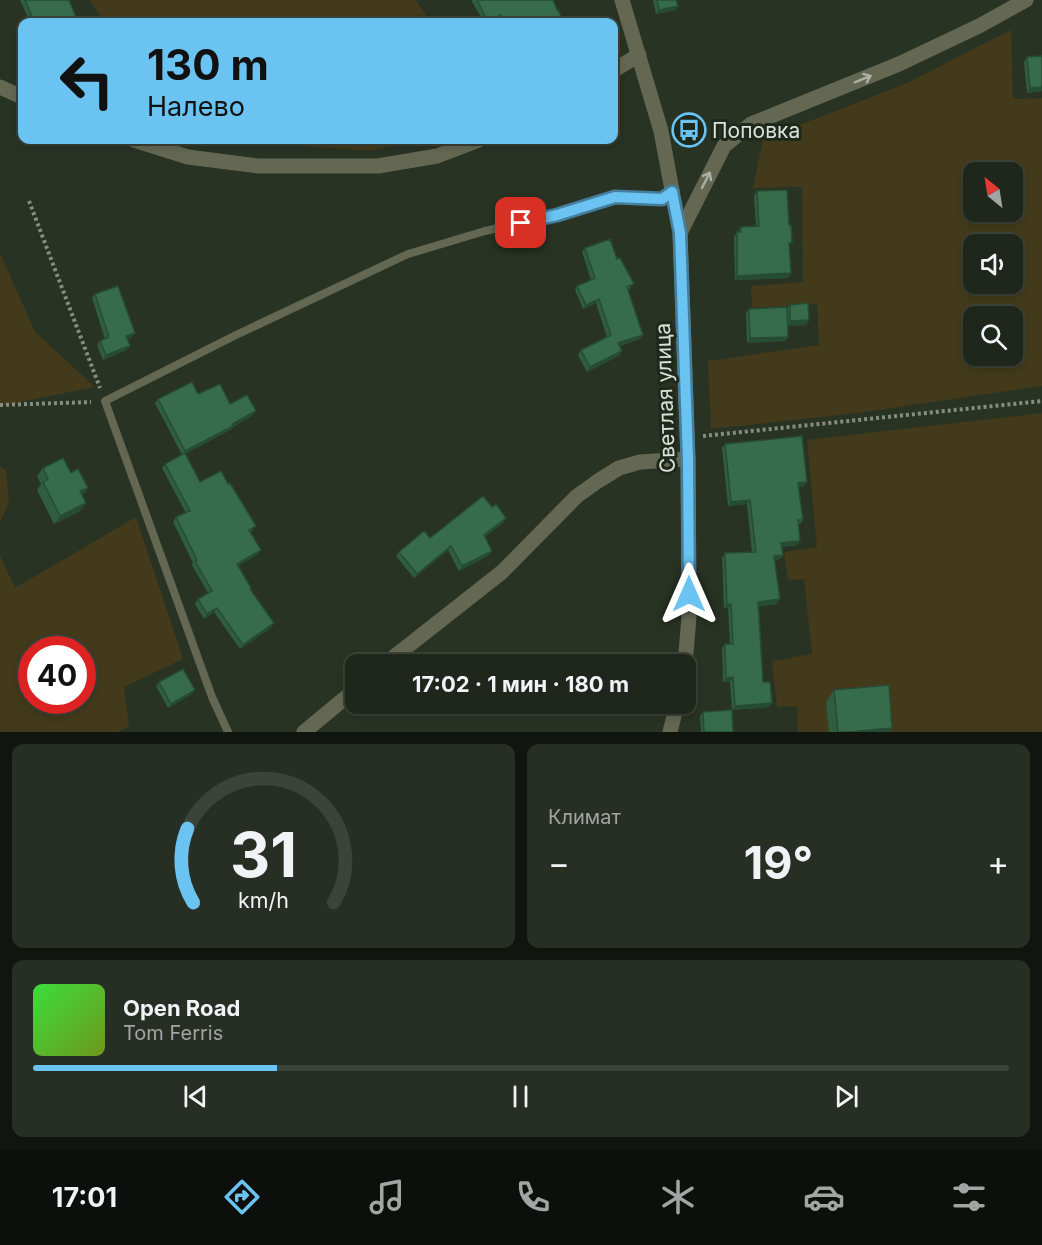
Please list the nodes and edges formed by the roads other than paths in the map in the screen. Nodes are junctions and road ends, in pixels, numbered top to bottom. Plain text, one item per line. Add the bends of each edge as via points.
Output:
1 (622, 0) edge
2 (1026, 0) edge
3 (639, 55) junction
4 (618, 68) edge
5 (0, 87) edge
6 (18, 95) edge
7 (147, 144) edge
8 (468, 144) edge
9 (672, 192) junction
10 (680, 233) junction
11 (688, 459) junction
12 (398, 654) edge
13 (686, 654) edge
14 (345, 698) edge
15 (674, 714) edge
16 (228, 732) edge
17 (304, 732) edge
18 (670, 732) edge

1 - 3 street, Светлая улица
10 -> 2 street via 724,146 751,124 899,64
3 - 4 street
3 - 9 street, Светлая улица via 661,131
5 - 6 street
7 - 8 street via 188,157 258,166 378,166 437,156
9 - 10 street, Светлая улица
9 - 16 lane via 662,199 615,197 408,255 105,401
10 - 11 street, Светлая улица
11 - 12 street via 640,462 619,468 598,481 577,496 502,572
11 - 13 street, Светлая улица
14 - 17 street
15 - 18 street

